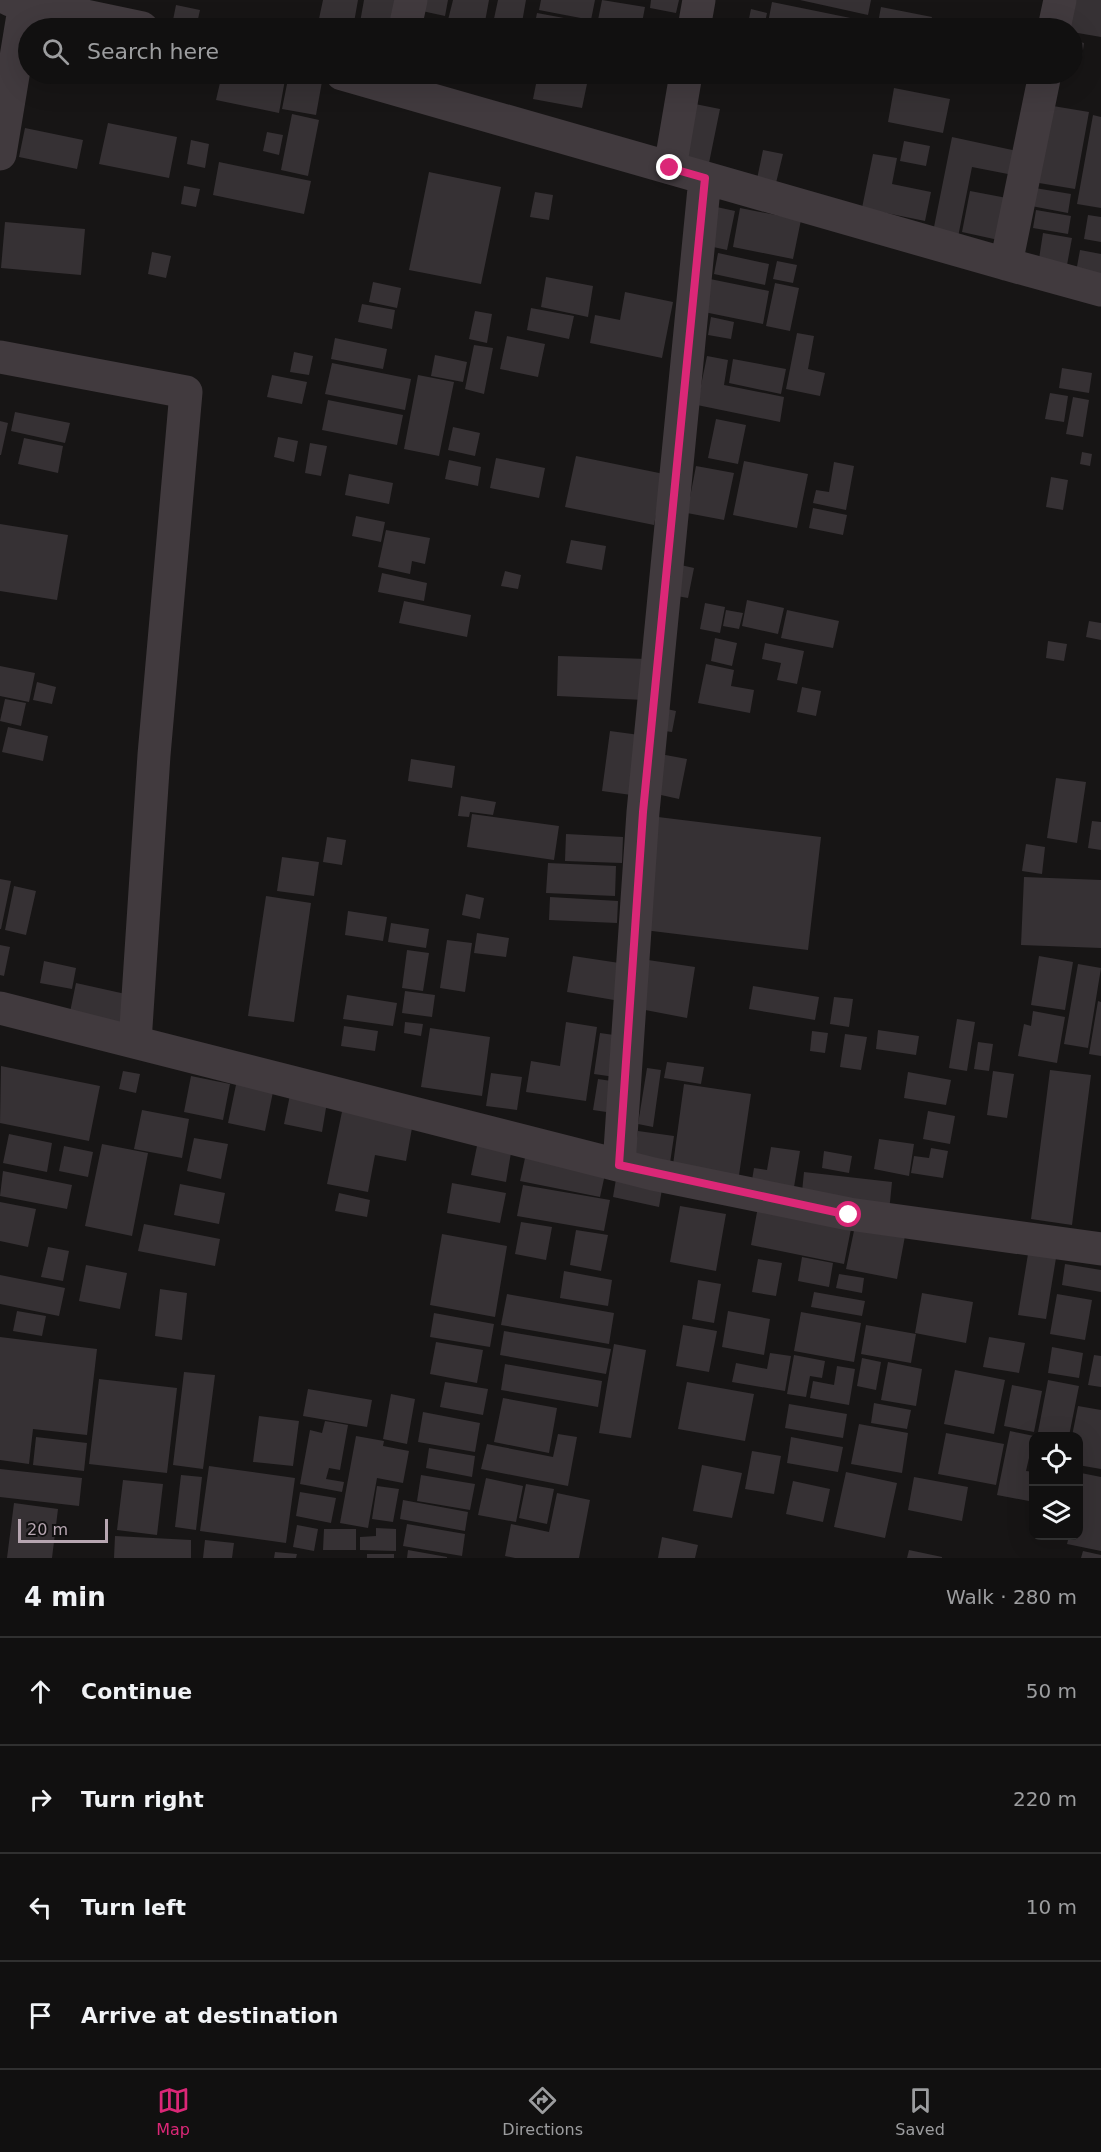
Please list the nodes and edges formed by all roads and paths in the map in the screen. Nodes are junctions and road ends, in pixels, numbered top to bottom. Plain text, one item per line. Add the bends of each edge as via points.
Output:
1 (411, 0) edge
2 (699, 0) edge
3 (1060, 0) edge
4 (17, 2) edge
5 (94, 18) edge
6 (407, 18) edge
7 (696, 18) edge
8 (1056, 18) edge
9 (404, 84) edge
10 (684, 84) edge
11 (1043, 84) edge
12 (0, 154) edge
13 (670, 168) junction
14 (705, 178) junction
15 (1006, 264) junction
16 (1101, 290) edge
17 (0, 357) edge
18 (0, 1008) edge
19 (135, 1042) junction
20 (619, 1165) junction
21 (1101, 1249) edge

1 - 6 street
2 - 7 street
3 - 8 street
4 - 5 street
4 - 12 street
9 - 13 street
10 - 13 street
11 - 15 street
13 - 14 street
14 - 15 street
14 - 20 street via 643,812
15 - 16 street
17 - 19 street via 186,392 154,755
18 - 19 street
19 - 20 street
20 - 21 street via 849,1215

